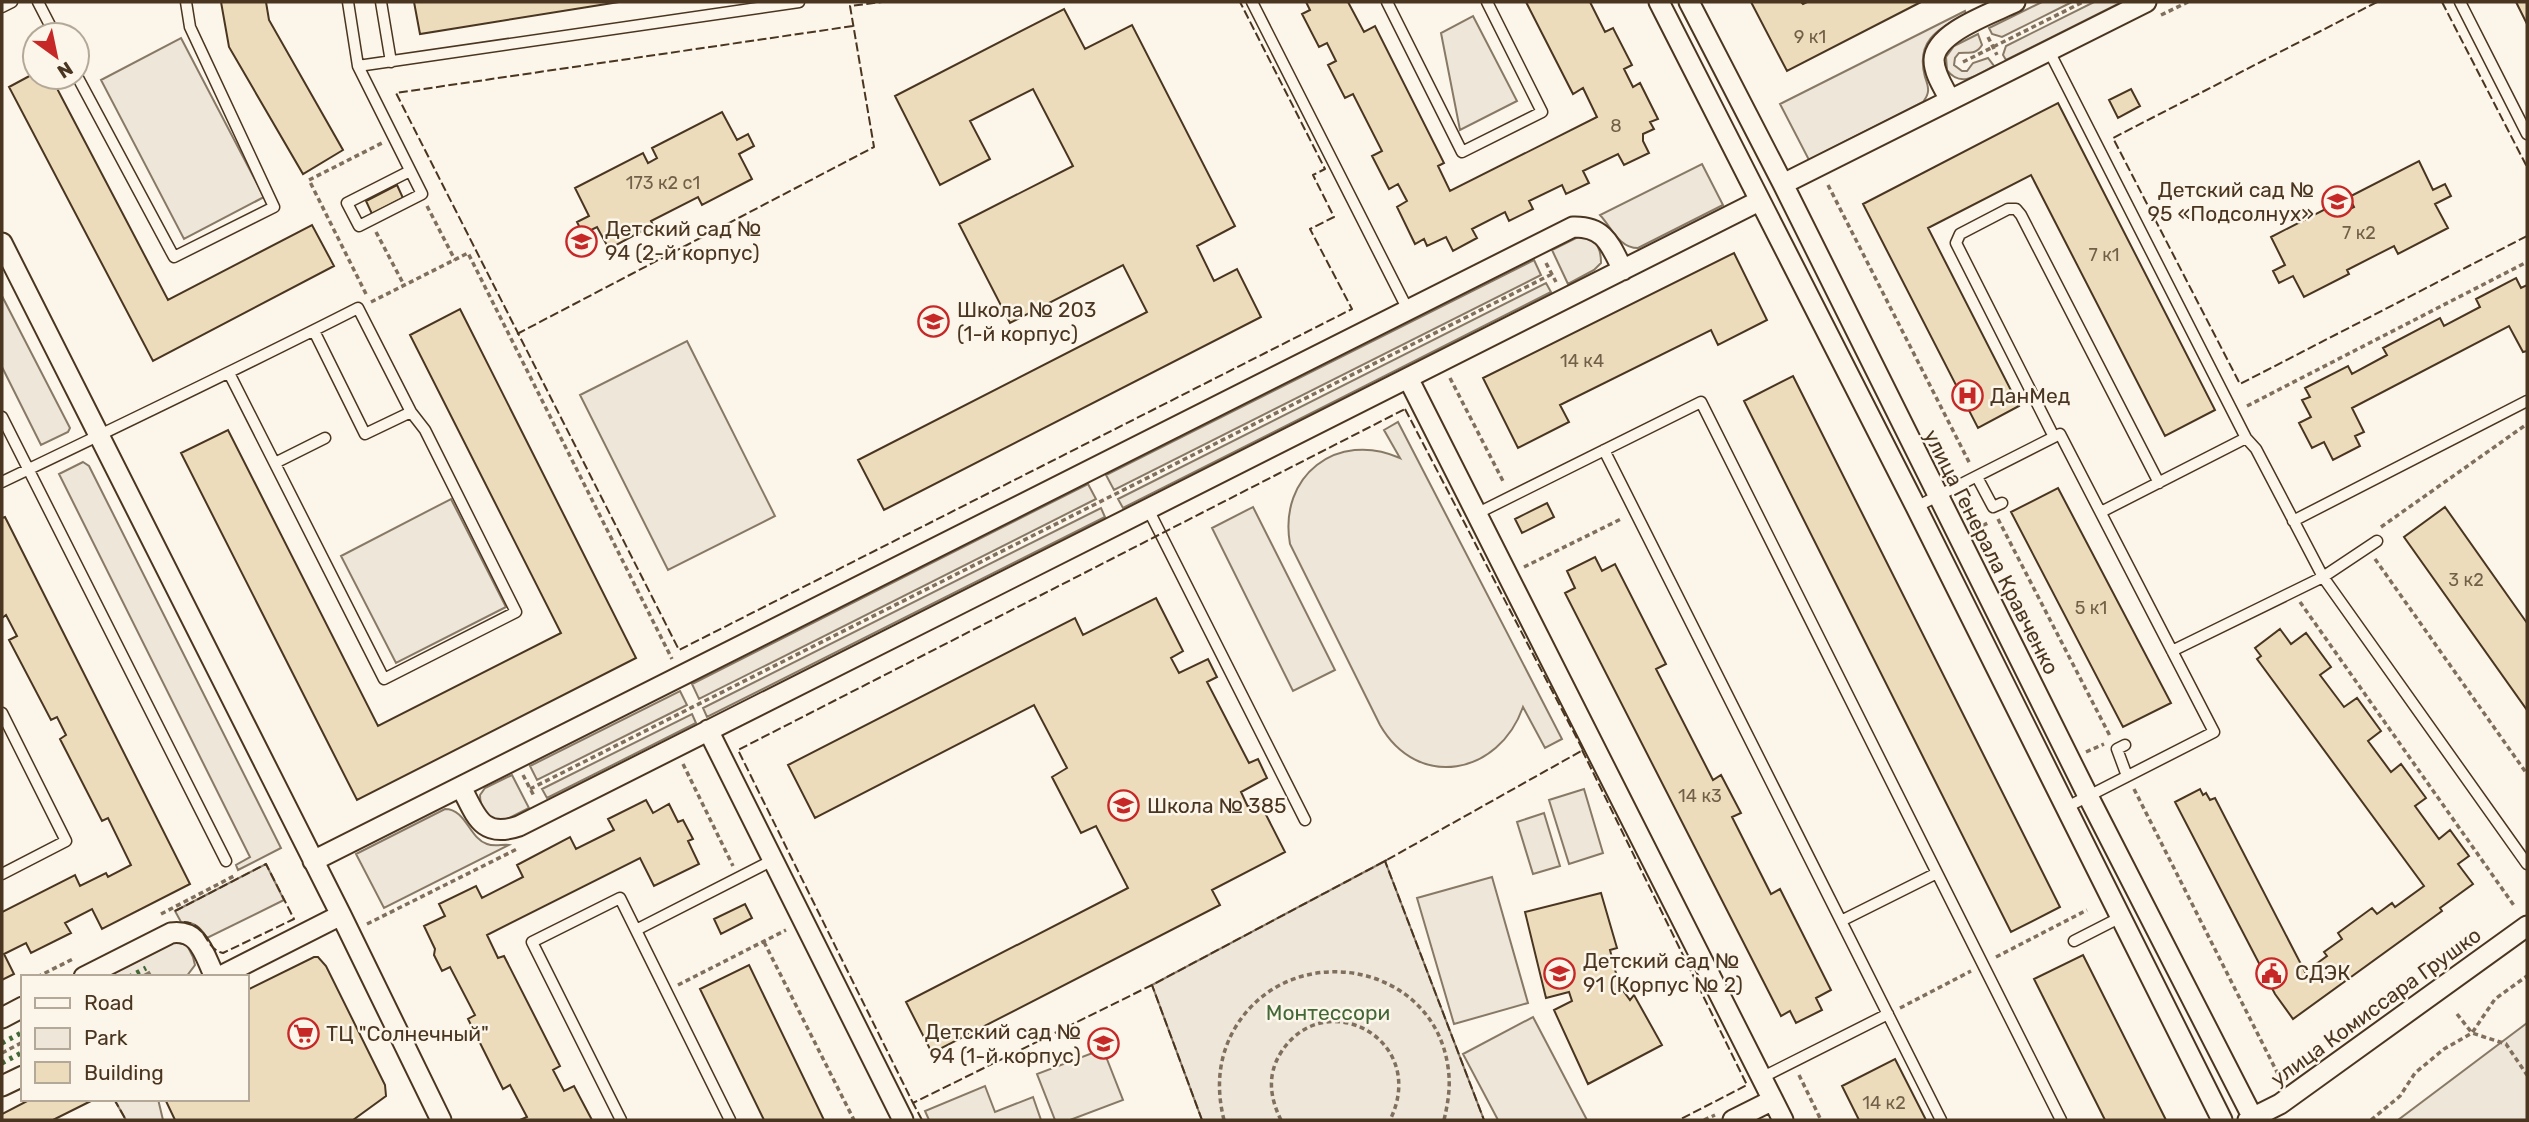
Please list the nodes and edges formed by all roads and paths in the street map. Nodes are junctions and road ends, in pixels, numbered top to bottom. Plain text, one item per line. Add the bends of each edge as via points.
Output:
1 (12, 2) edge
2 (38, 2) edge
3 (186, 2) edge
4 (348, 2) edge
5 (381, 2) edge
6 (799, 2) edge
7 (1252, 2) edge
8 (1387, 2) edge
9 (1487, 2) edge
10 (1659, 2) edge
11 (1689, 2) edge
12 (2014, 2) edge
13 (2082, 2) edge
14 (2146, 2) edge
15 (2460, 2) edge
16 (2, 7) edge
17 (1979, 20) junction
18 (48, 21) edge
19 (1993, 47) junction
20 (2049, 51) junction
21 (391, 62) junction
22 (1964, 62) dead end
23 (358, 66) junction
24 (2006, 73) junction
25 (85, 91) edge
26 (1950, 100) junction
27 (2527, 134) edge
28 (410, 171) junction
29 (1783, 184) junction
30 (1828, 185) dead end
31 (422, 194) junction
32 (1759, 201) junction
33 (370, 220) junction
34 (2, 243) edge
35 (1542, 255) dead end
36 (455, 260) junction
37 (2527, 262) edge
38 (1623, 270) junction
39 (1552, 274) junction
40 (404, 285) junction
41 (1559, 288) dead end
42 (358, 309) junction
43 (1408, 310) junction
44 (314, 331) junction
45 (229, 373) junction
46 (1449, 376) dead end
47 (1408, 378) junction
48 (2527, 401) edge
49 (411, 412) junction
50 (2233, 413) junction
51 (2, 418) edge
52 (2527, 424) edge
53 (99, 436) junction
54 (2054, 437) junction
55 (326, 438) dead end
56 (2246, 438) junction
57 (1604, 450) junction
58 (275, 463) junction
59 (28, 470) junction
60 (1977, 477) junction
61 (2, 482) edge
62 (2158, 483) junction
63 (1102, 489) dead end
64 (1511, 497) junction
65 (1937, 497) junction
66 (1107, 499) junction
67 (2002, 503) dead end
68 (1111, 506) dead end
69 (1916, 508) junction
70 (1148, 509) junction
71 (1636, 512) junction
72 (2101, 512) junction
73 (1476, 514) junction
74 (2293, 521) junction
75 (1973, 530) dead end
76 (2377, 541) dead end
77 (2368, 548) junction
78 (1507, 575) junction
79 (2323, 578) junction
80 (2293, 592) junction
81 (2172, 651) junction
82 (672, 659) dead end
83 (681, 677) junction
84 (696, 706) junction
85 (2, 713) edge
86 (708, 730) junction
87 (2124, 745) dead end
88 (2085, 753) dead end
89 (683, 764) dead end
90 (521, 770) dead end
91 (2527, 774) edge
92 (2127, 776) junction
93 (460, 788) junction
94 (530, 789) junction
95 (2088, 796) junction
96 (536, 801) dead end
97 (2067, 807) junction
98 (1305, 820) dead end
99 (773, 860) junction
100 (226, 861) dead end
101 (313, 861) junction
102 (2527, 864) edge
103 (734, 867) dead end
104 (1937, 873) junction
105 (2, 874) edge
106 (2515, 907) dead end
107 (341, 915) junction
108 (2121, 917) junction
109 (1841, 921) junction
110 (804, 922) junction
111 (2527, 926) edge
112 (636, 930) junction
113 (2074, 941) dead end
114 (764, 942) junction
115 (87, 975) edge
116 (216, 975) edge
117 (221, 975) edge
118 (2527, 976) edge
119 (666, 991) junction
120 (21, 1008) edge
121 (1888, 1014) junction
122 (2457, 1014) dead end
123 (2, 1018) edge
124 (2472, 1033) junction
125 (21, 1043) edge
126 (2, 1053) edge
127 (1792, 1062) junction
128 (2527, 1075) edge
129 (21, 1077) edge
130 (2280, 1077) dead end
131 (1761, 1078) junction
132 (2, 1086) edge
133 (1773, 1100) junction
134 (438, 1119) edge
135 (2252, 1119) edge
136 (621, 1120) edge
137 (730, 1120) edge
138 (854, 1120) edge
139 (903, 1120) edge
140 (1224, 1120) edge
141 (1281, 1120) edge
142 (1391, 1120) edge
143 (1444, 1120) edge
144 (1734, 1120) edge
145 (1783, 1120) edge
146 (1821, 1120) edge
147 (1941, 1120) edge
148 (2061, 1120) edge
149 (2222, 1120) edge
150 (2371, 1120) edge

1 - 16 lane
2 - 18 lane
3 - 25 lane via 190,27 274,207 174,257
4 - 23 lane
5 - 21 lane
6 - 21 lane
7 - 43 lane
8 - 9 lane via 1462,152 1542,112
10 - 32 street
11 - 29 street, улица Генерала Кравченко
12 - 17 street
13 - 19 path
14 - 20 street
15 - 27 lane
17 - 19 path
17 - 26 street via 1948,35 1938,46 1934,59 1937,73
19 - 22 path
19 - 24 path
20 - 24 street
20 - 50 lane
21 - 23 lane
23 - 28 lane
24 - 26 street
26 - 29 street
28 - 31 lane
28 - 33 lane via 347,203 359,226
29 - 65 street, улица Генерала Кравченко
30 - 60 path
31 - 33 lane
31 - 36 path
32 - 38 street
32 - 69 street
33 - 40 path
34 - 53 street
35 - 39 path
36 - 40 path
36 - 82 path via 468,253
37 - 50 path
38 - 43 street via 1603,235 1589,226 1573,227
38 - 47 street
39 - 41 path
39 - 66 path
40 - 42 path
42 - 44 lane
42 - 49 lane
43 - 83 street
44 - 45 lane
44 - 49 lane via 365,435
45 - 53 lane
45 - 58 lane
46 - 64 path
47 - 70 street
47 - 73 street
48 - 74 lane
49 - 58 lane via 425,430 516,612 384,679
50 - 56 lane
51 - 59 lane
52 - 77 path via 2362,540
53 - 59 lane
53 - 101 street
54 - 60 lane
54 - 62 lane via 1956,243 1959,234 2008,209 2021,215
54 - 72 lane via 2060,434
55 - 58 lane
56 - 62 lane
56 - 74 lane
57 - 64 lane
57 - 71 lane
57 - 104 lane via 1700,401
59 - 61 lane
59 - 100 lane
60 - 65 lane
60 - 67 lane via 1993,507
62 - 72 lane
63 - 66 path
64 - 73 lane
65 - 69 lane
65 - 95 street, улица Генерала Кравченко
66 - 68 path
66 - 84 path
69 - 97 street
70 - 86 street
70 - 98 lane
71 - 78 path
71 - 109 lane
72 - 81 lane
73 - 78 street
74 - 79 lane
75 - 88 path via 1998,517 2112,740
76 - 77 lane
77 - 79 lane
77 - 91 path
78 - 131 street
79 - 80 lane
79 - 102 lane
80 - 81 lane
80 - 106 path
81 - 92 lane via 2214,732
83 - 84 path
83 - 93 street
84 - 94 path
85 - 105 lane via 66,841
86 - 93 street via 505,831 481,823
86 - 99 street
87 - 92 lane via 2117,749
89 - 103 path
90 - 94 path
92 - 95 lane
92 - 130 path
93 - 101 street
94 - 96 path
95 - 97 lane
95 - 135 street, улица Генерала Кравченко
97 - 108 street
99 - 110 street
99 - 112 lane
101 - 107 street
104 - 109 lane
104 - 148 lane
107 - 117 street
107 - 134 street
108 - 113 lane
108 - 149 street
109 - 121 lane
110 - 114 path
110 - 139 street
111 - 135 street, улица Комиссара Грушко via 2280,1104
112 - 119 lane
112 - 136 lane via 620,898 533,942
114 - 119 path
114 - 138 path
115 - 116 street via 171,933 184,931 196,938
118 - 124 path via 2495,999
119 - 137 lane
120 - 123 street
121 - 127 lane
121 - 147 lane
122 - 124 path
124 - 128 path via 2506,1044
124 - 150 path via 2415,1073 2400,1097
125 - 126 path
127 - 131 lane
127 - 146 path
129 - 132 street
131 - 133 street
133 - 144 street
133 - 145 street
140 - 143 path via 1219,1070 1228,1040 1244,1014 1265,993 1291,979 1319,971 1349,971 1377,978 1403,993 1424,1013 1440,1038 1450,1096
141 - 142 path via 1273,1104 1271,1083 1275,1062 1286,1044 1302,1030 1343,1022 1373,1034 1393,1058 1399,1078

